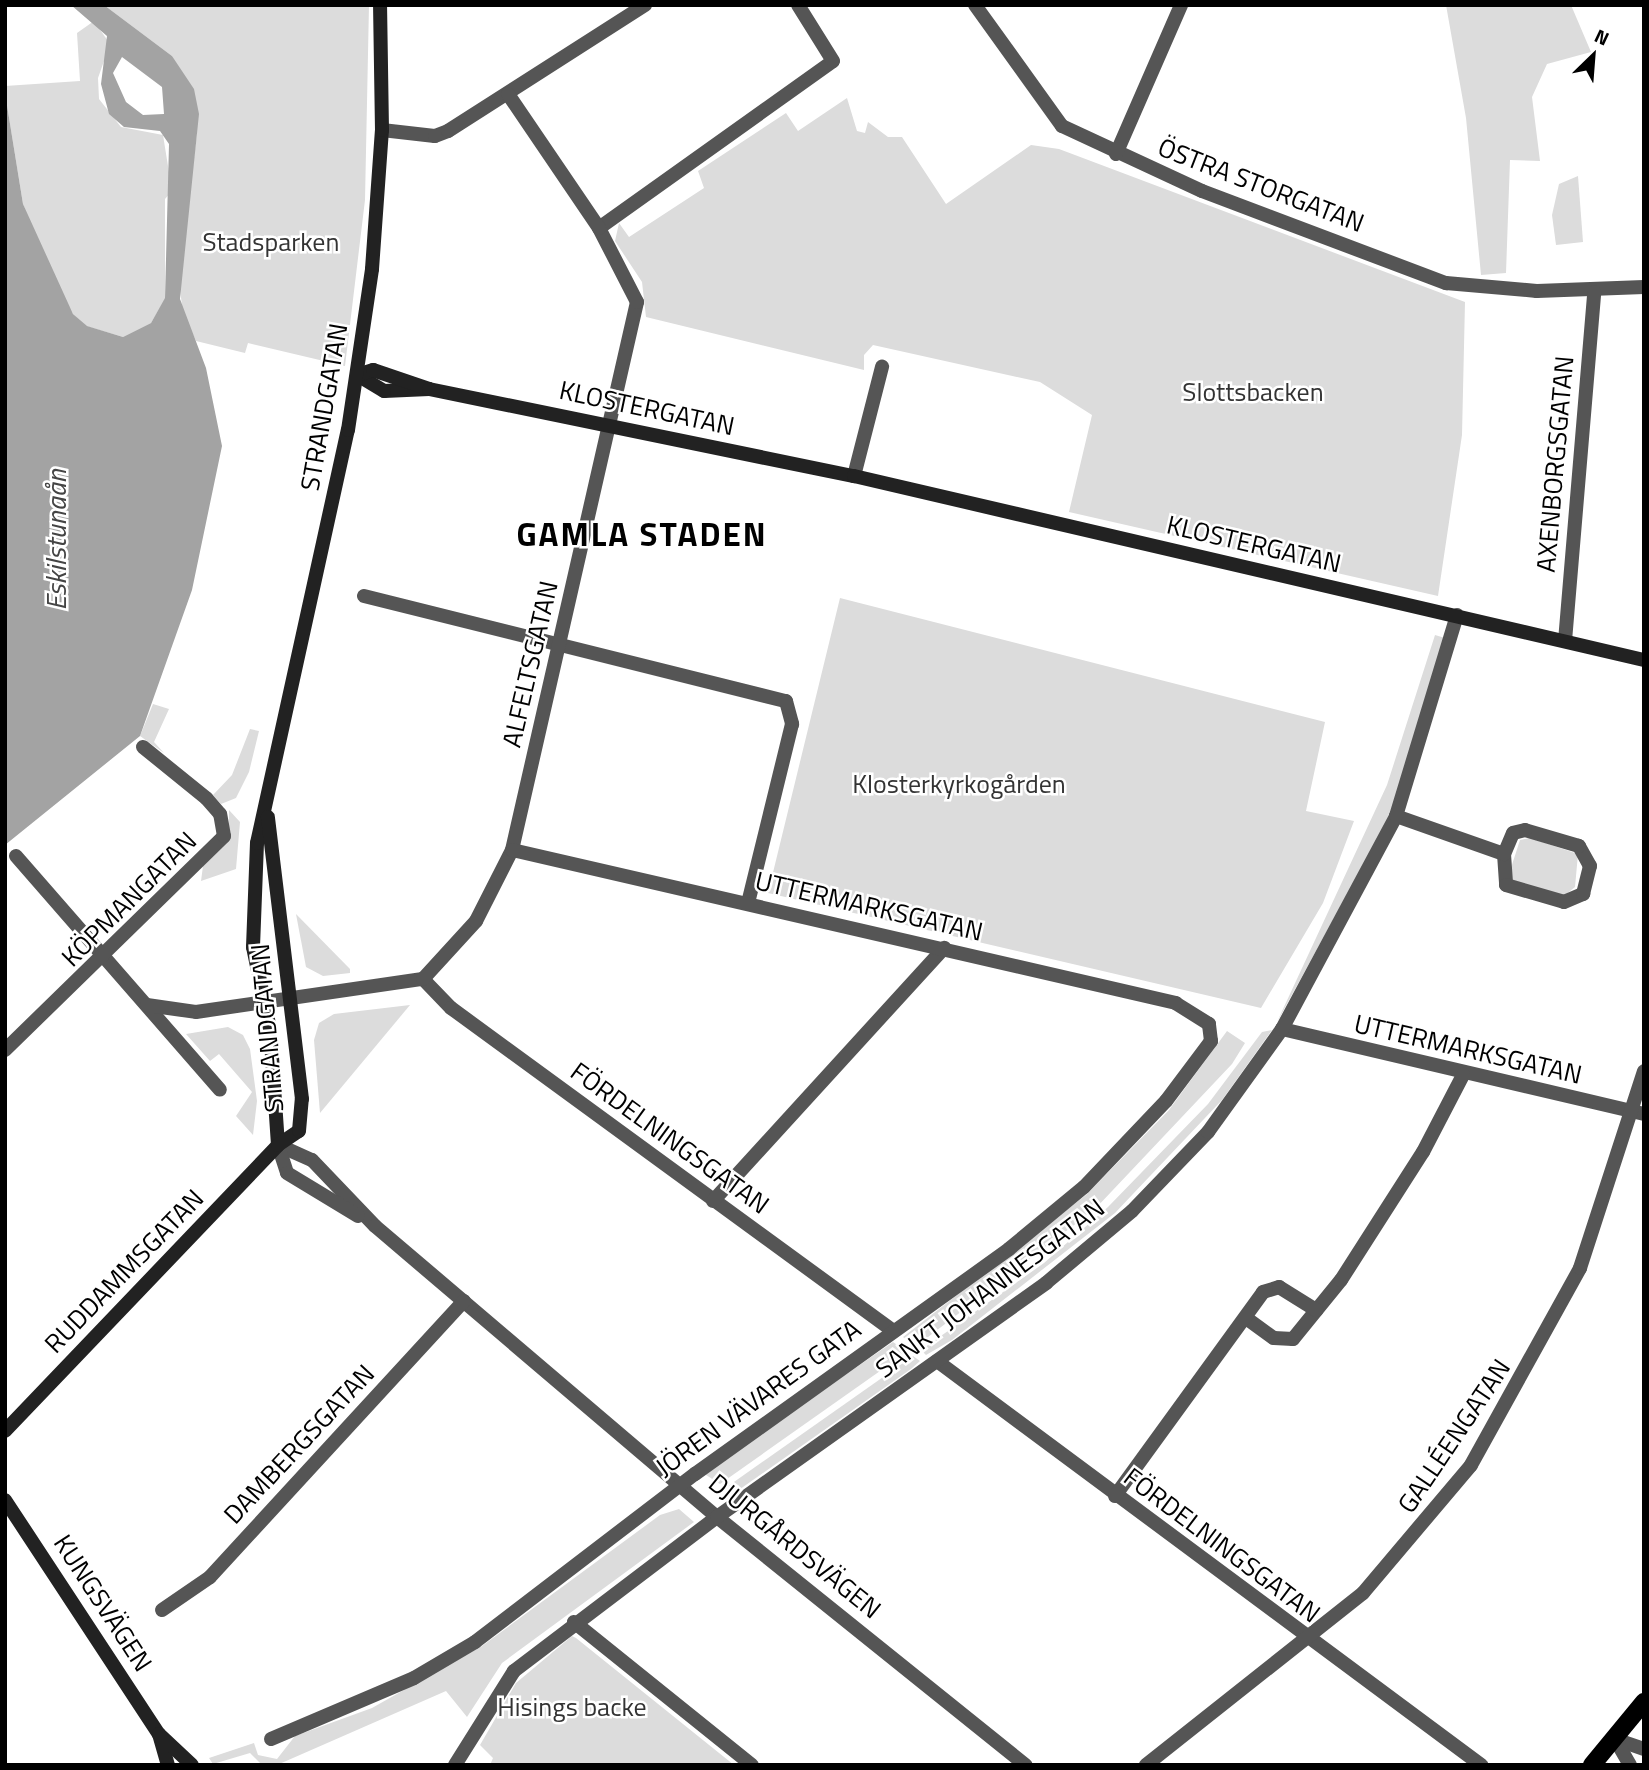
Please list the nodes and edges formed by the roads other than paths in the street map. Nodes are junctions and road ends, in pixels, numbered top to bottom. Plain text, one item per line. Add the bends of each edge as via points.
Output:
1 (380, 5) edge
2 (645, 5) edge
3 (798, 5) edge
4 (975, 5) edge
5 (1181, 5) edge
6 (508, 93) junction
7 (382, 130) junction
8 (1116, 154) junction
9 (599, 228) junction
10 (1644, 287) edge
11 (1594, 292) junction
12 (882, 366) dead end
13 (357, 375) junction
14 (609, 424) junction
15 (854, 476) junction
16 (364, 596) dead end
17 (1457, 615) junction
18 (1565, 641) junction
19 (561, 643) junction
20 (1644, 660) edge
21 (143, 747) dead end
22 (267, 811) junction
23 (1396, 816) junction
24 (512, 850) junction
25 (1504, 854) junction
26 (16, 856) dead end
27 (748, 903) junction
28 (944, 948) junction
29 (105, 959) junction
30 (423, 979) junction
31 (291, 1000) junction
32 (265, 1004) junction
33 (146, 1005) junction
34 (1209, 1024) joint
35 (1282, 1029) junction
36 (5, 1051) edge
37 (1644, 1070) edge
38 (1463, 1075) junction
39 (220, 1090) dead end
40 (1637, 1113) edge
41 (278, 1145) junction
42 (713, 1200) junction
43 (374, 1226) junction
44 (464, 1301) junction
45 (1316, 1310) junction
46 (1246, 1318) junction
47 (892, 1331) junction
48 (937, 1361) junction
49 (5, 1431) edge
50 (681, 1484) junction
51 (1115, 1496) junction
52 (5, 1500) edge
53 (717, 1517) junction
54 (162, 1610) dead end
55 (574, 1622) junction
56 (1308, 1639) junction
57 (1644, 1702) edge
58 (159, 1734) junction
59 (271, 1739) dead end
60 (1615, 1739) junction
61 (1644, 1749) edge
62 (168, 1765) edge
63 (192, 1765) edge
64 (455, 1765) edge
65 (752, 1765) edge
66 (1026, 1765) edge
67 (1146, 1765) edge
68 (1481, 1765) edge
69 (1592, 1765) edge
70 (1630, 1765) edge

1 - 7 street, STRANDGATAN
2 - 6 street
3 - 9 street via 833,61
4 - 8 street, ÖSTRA STORGATAN via 1050,115
5 - 8 street
6 - 7 street via 435,136
6 - 9 street, ALFELTSGATAN
7 - 13 street, STRANDGATAN
8 - 11 street, ÖSTRA STORGATAN via 1446,283
9 - 14 street, ALFELTSGATAN via 637,302
10 - 11 street, ÖSTRA STORGATAN
11 - 18 street, AXENBORGSGATAN
12 - 15 street
13 - 14 street, KLOSTERGATAN via 384,391 429,389
13 - 22 street, STRANDGATAN
14 - 15 street, KLOSTERGATAN
14 - 19 street, ALFELTSGATAN
15 - 17 street, KLOSTERGATAN
16 - 19 street
17 - 18 street, KLOSTERGATAN
17 - 23 street, SANKT JOHANNESGATAN
18 - 20 street, KLOSTERGATAN
19 - 24 street, ALFELTSGATAN
19 - 27 street via 786,701 792,724
21 - 29 street, KÖPMANGATAN via 206,798 220,814 224,836
22 - 31 street, STRANDGATAN
22 - 32 street, STRANDGATAN via 253,891 253,947
23 - 25 street
23 - 35 street, SANKT JOHANNESGATAN
24 - 27 street, UTTERMARKSGATAN
24 - 30 street, ALFELTSGATAN via 476,921
25 - 25 street via 1506,885 1564,902 1583,894 1590,866 1580,846 1525,830 1513,833
26 - 29 street
27 - 28 street, UTTERMARKSGATAN
28 - 34 street, UTTERMARKSGATAN via 1176,1003
28 - 42 street
29 - 33 street
29 - 36 street, KÖPMANGATAN
30 - 31 street
30 - 42 street, FÖRDELNINGSGATAN via 451,1008
31 - 32 street
31 - 41 street, STRANDGATAN via 302,1115 299,1131
32 - 33 street via 180,1013
32 - 41 street, STRANDGATAN
33 - 39 street
34 - 47 street, JÖREN VÄVARES GATA via 1206,1054 1084,1187
35 - 38 street, UTTERMARKSGATAN
35 - 48 street, SANKT JOHANNESGATAN via 1208,1132 1132,1211
37 - 40 street, GALLÉENGATAN
38 - 40 street, UTTERMARKSGATAN
38 - 45 street via 1423,1152
40 - 56 street, GALLÉENGATAN via 1580,1268 1471,1465 1363,1593
41 - 43 street, DJURGÅRDSVÄGEN via 312,1160
41 - 43 street, DJURGÅRDSVÄGEN via 287,1173
41 - 49 street, RUDDAMMSGATAN
42 - 47 street, FÖRDELNINGSGATAN
43 - 44 street, DJURGÅRDSVÄGEN
44 - 50 street, DJURGÅRDSVÄGEN
44 - 54 street, DAMBERGSGATAN via 210,1577
45 - 46 street via 1284,1342
45 - 46 street via 1269,1287
46 - 51 street
47 - 50 street, JÖREN VÄVARES GATA
48 - 51 street, FÖRDELNINGSGATAN
48 - 53 street, SANKT JOHANNESGATAN
50 - 53 street, DJURGÅRDSVÄGEN
50 - 59 street, JÖREN VÄVARES GATA via 475,1642 414,1678
51 - 56 street, FÖRDELNINGSGATAN
52 - 58 street, KUNGSVÄGEN
53 - 55 street, SANKT JOHANNESGATAN
53 - 66 street, DJURGÅRDSVÄGEN
55 - 64 street, SANKT JOHANNESGATAN via 514,1671
55 - 65 street
56 - 67 street, GALLÉENGATAN
56 - 68 street, FÖRDELNINGSGATAN
57 - 60 main road
58 - 62 street, KUNGSVÄGEN
58 - 63 street, KUNGSVÄGEN
60 - 61 street
60 - 69 main road
60 - 70 street

